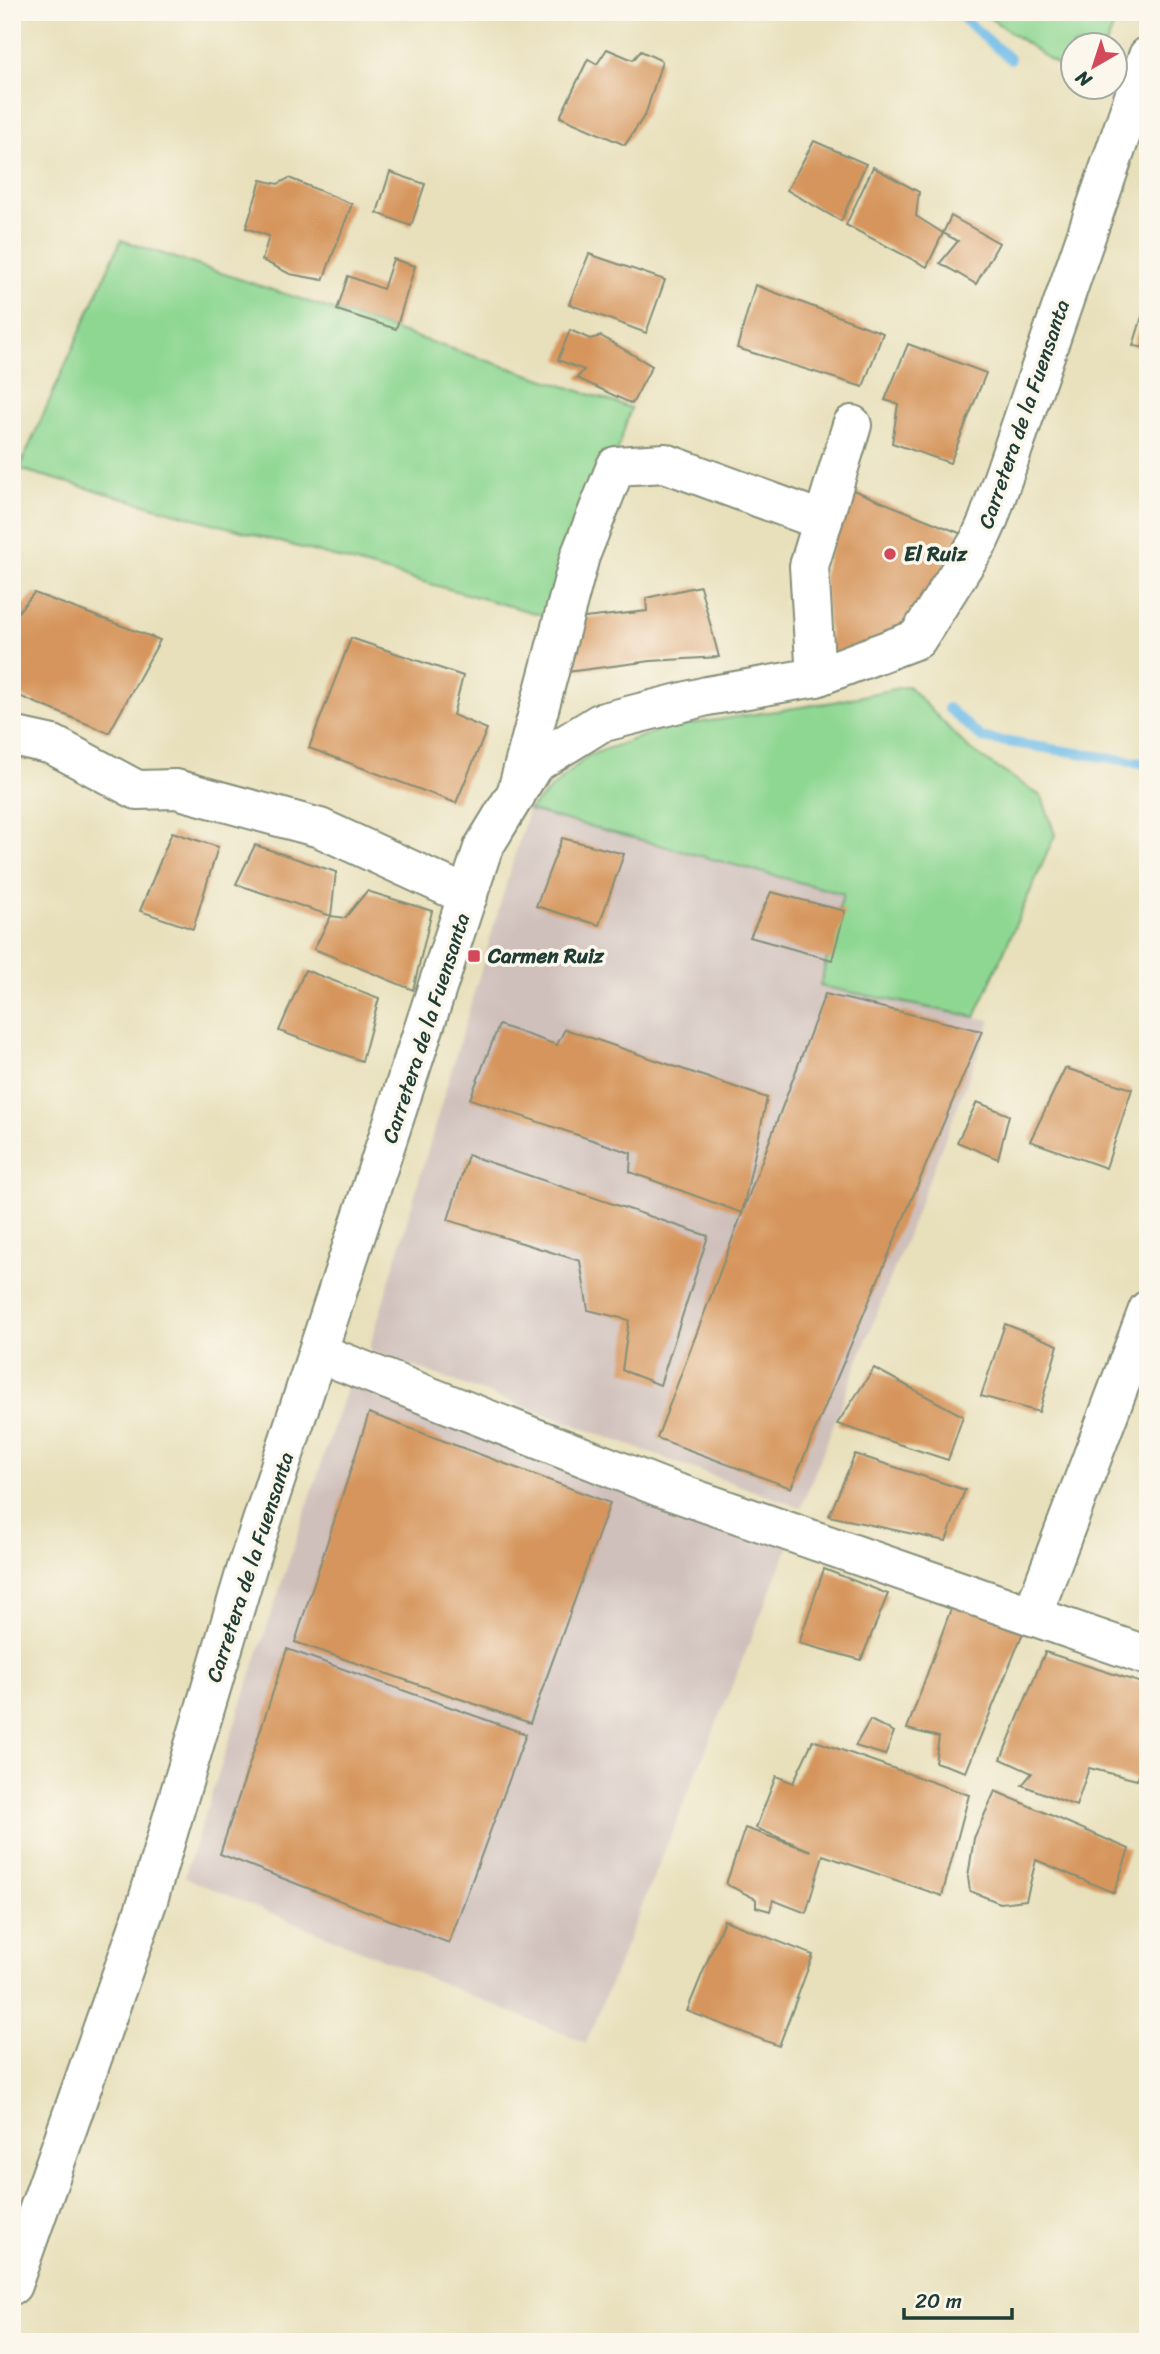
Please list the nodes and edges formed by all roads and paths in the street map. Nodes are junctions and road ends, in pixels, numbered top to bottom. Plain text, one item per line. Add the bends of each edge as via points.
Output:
1 (1148, 56) edge
2 (852, 425) dead end
3 (823, 521) junction
4 (816, 677) junction
5 (12, 736) edge
6 (516, 794) junction
7 (468, 896) junction
8 (1148, 1310) edge
9 (319, 1353) junction
10 (1032, 1616) junction
11 (1148, 1656) edge
12 (12, 2285) edge

1 - 4 main road, Carretera de la Fuensanta via 979,541 917,639
2 - 3 main road
3 - 4 main road via 809,566
3 - 6 main road via 665,463 616,466 580,556
4 - 6 main road, Carretera de la Fuensanta via 707,696 600,723 534,764
5 - 7 main road via 53,744 137,790 176,789 320,828
6 - 7 main road, Carretera de la Fuensanta via 483,848
7 - 9 main road, Carretera de la Fuensanta
8 - 10 main road
9 - 10 main road via 660,1487
9 - 12 main road, Carretera de la Fuensanta via 248,1564 148,1900
10 - 11 main road

